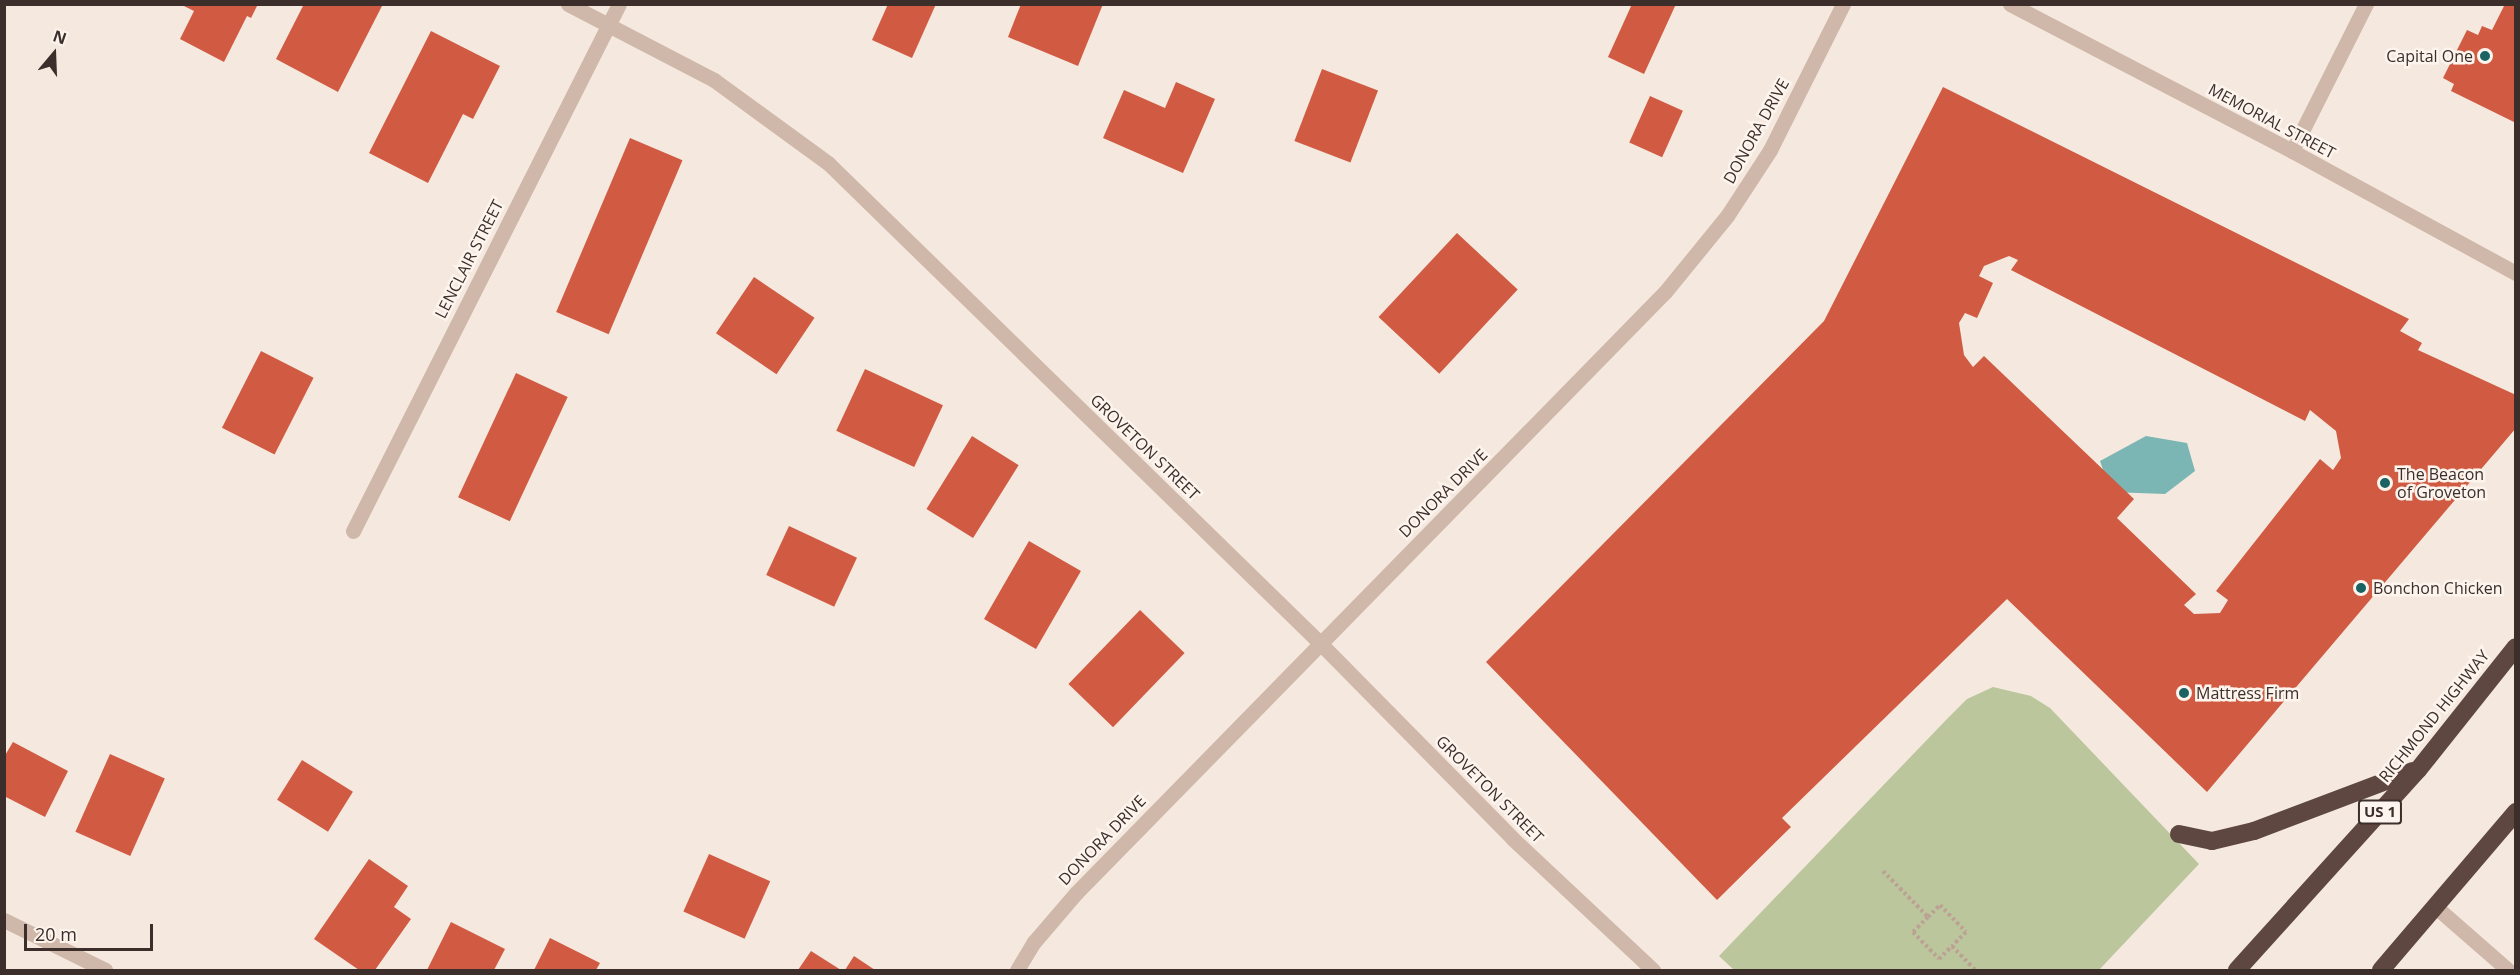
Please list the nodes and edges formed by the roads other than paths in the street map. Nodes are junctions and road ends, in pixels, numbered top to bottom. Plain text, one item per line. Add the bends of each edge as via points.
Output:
1 (568, 4) edge
2 (619, 4) edge
3 (1844, 4) edge
4 (2010, 4) edge
5 (2366, 4) edge
6 (606, 24) junction
7 (2292, 150) junction
8 (2516, 273) edge
9 (353, 531) dead end
10 (1319, 642) junction
11 (2516, 647) edge
12 (2418, 770) junction
13 (2516, 812) edge
14 (2179, 834) dead end
15 (2437, 908) junction
16 (4, 920) edge
17 (105, 970) edge
18 (1017, 970) edge
19 (1653, 970) edge
20 (2237, 970) edge
21 (2381, 970) edge
22 (2508, 970) edge

1 - 6 street, GROVETON STREET
2 - 6 street, LENCLAIR STREET
3 - 10 street, DONORA DRIVE via 1770,150 1727,216 1665,292
4 - 7 street, MEMORIAL STREET
5 - 7 street
6 - 9 street, LENCLAIR STREET
6 - 10 street, GROVETON STREET via 714,80 829,164
7 - 8 street, MEMORIAL STREET
10 - 18 street, DONORA DRIVE via 1076,893 1034,942
10 - 19 street, GROVETON STREET via 1513,839
11 - 12 highway, RICHMOND HIGHWAY / US 1
12 - 14 highway via 2254,831 2212,841
12 - 20 highway, RICHMOND HIGHWAY / US 1
13 - 15 highway
15 - 21 highway
15 - 22 street
16 - 17 street

